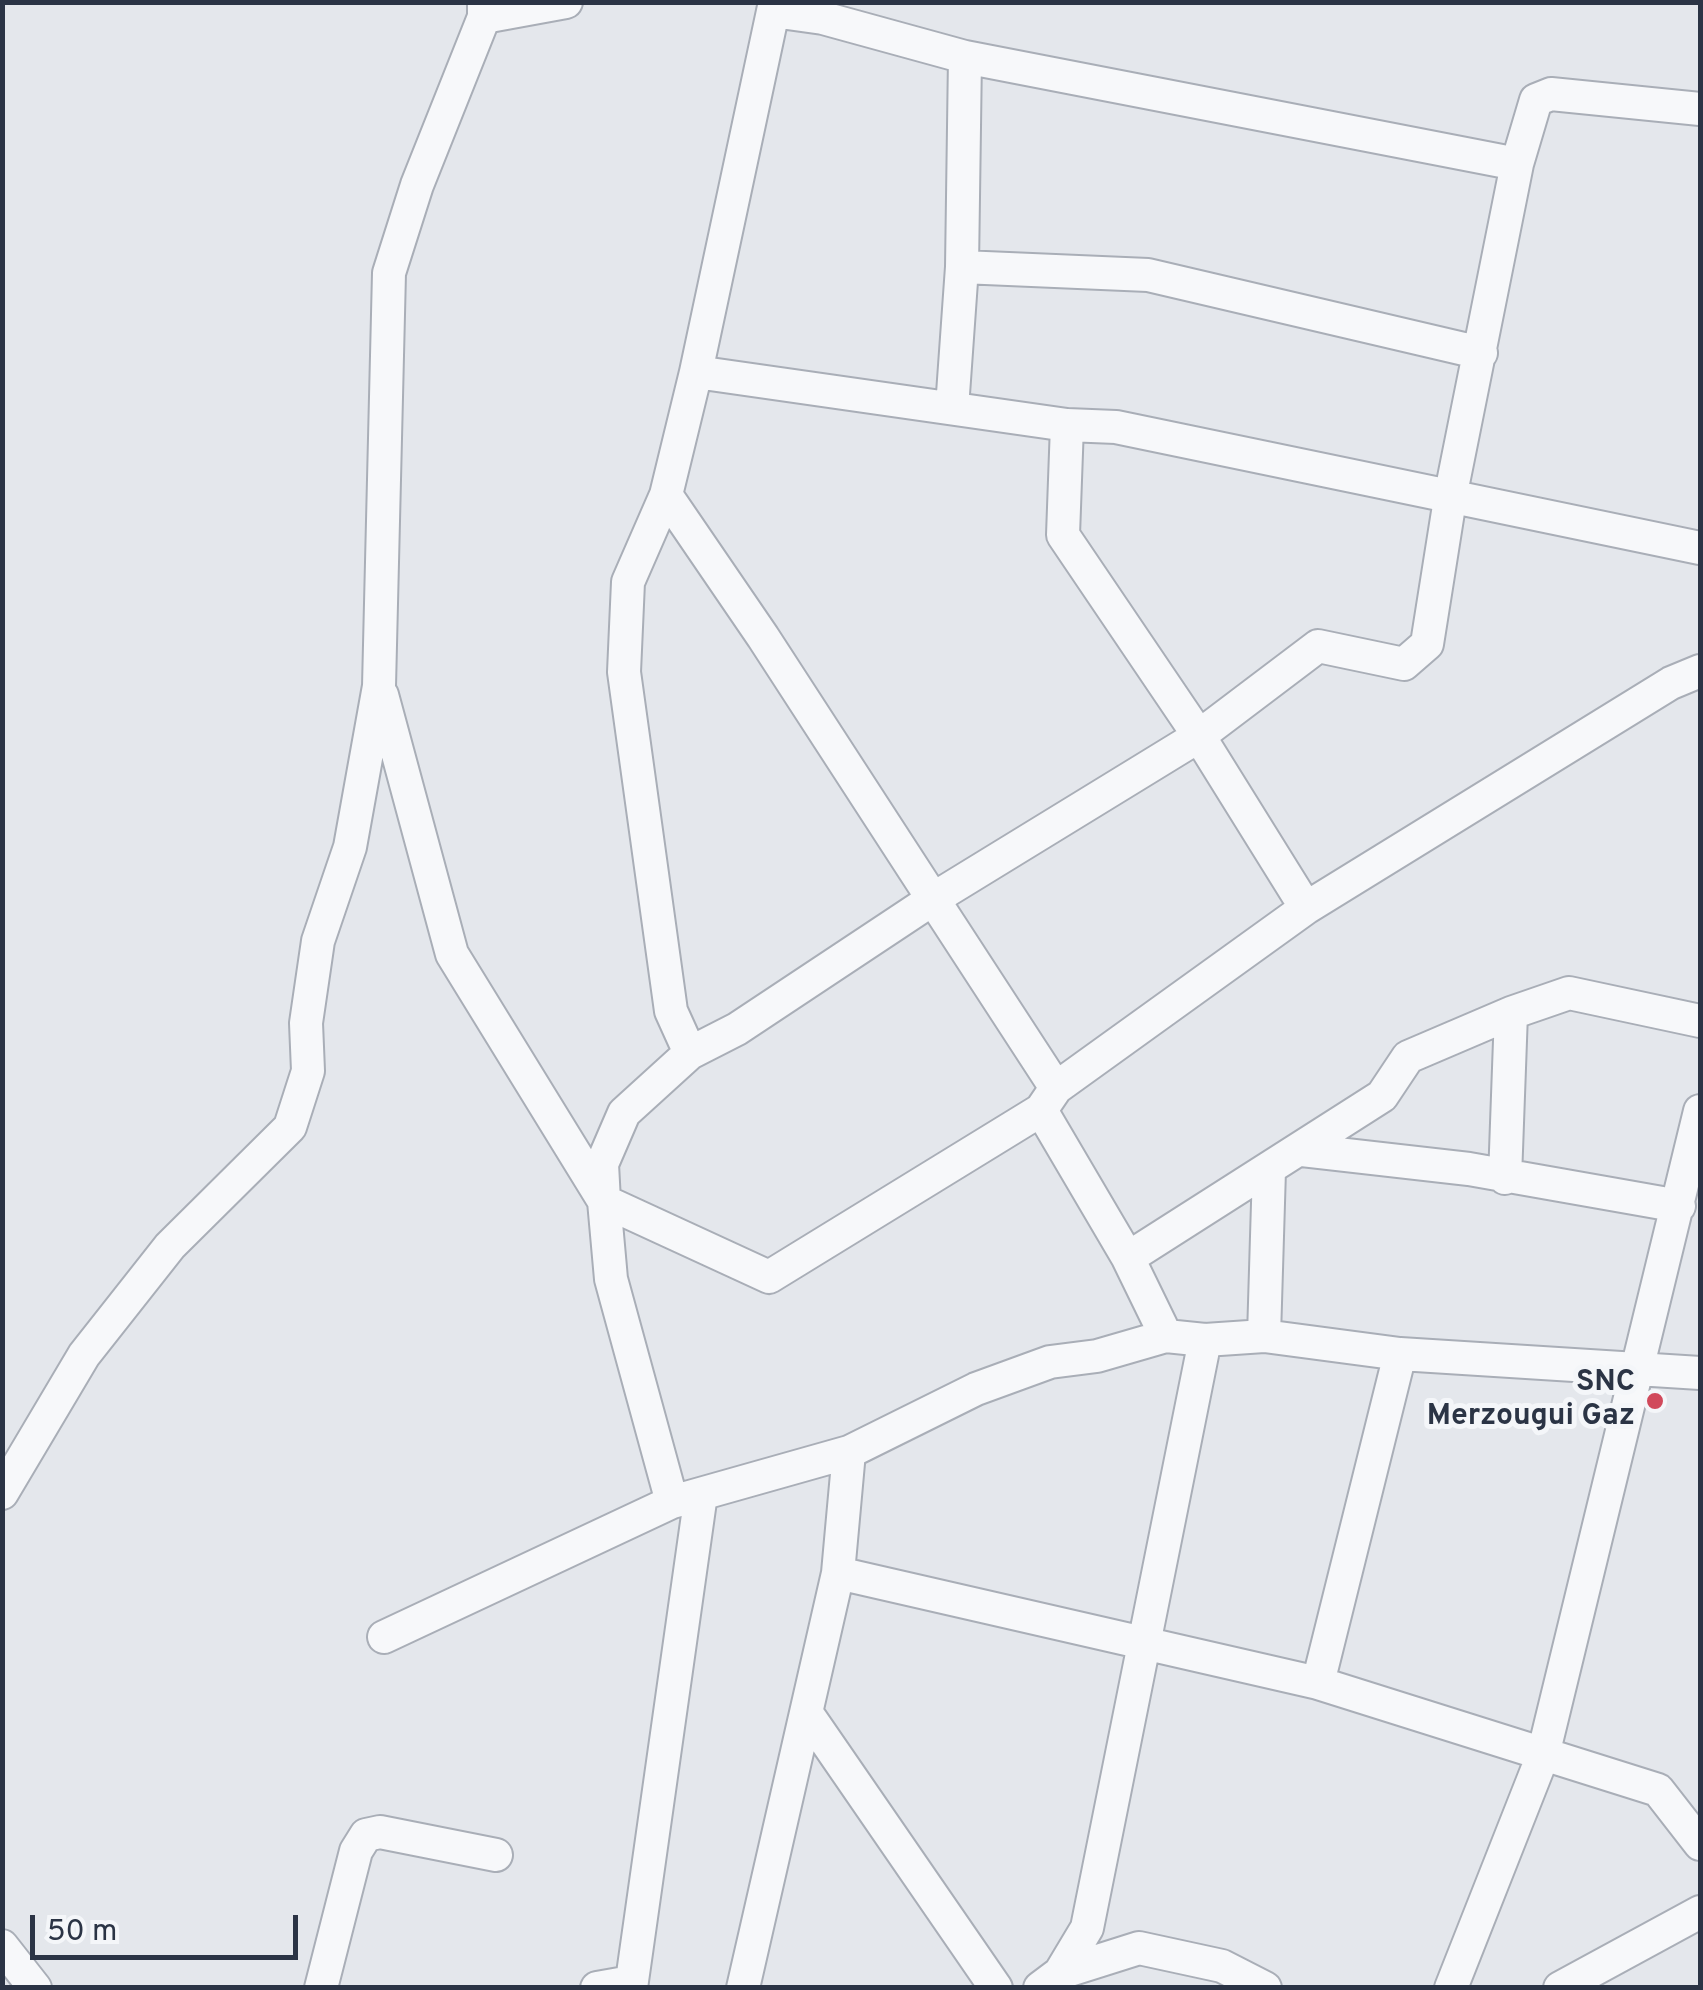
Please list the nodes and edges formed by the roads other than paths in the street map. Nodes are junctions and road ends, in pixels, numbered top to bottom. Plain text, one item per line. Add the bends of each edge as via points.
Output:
1 (566, 2) edge
2 (774, 7) edge
3 (484, 10) edge
4 (965, 57) junction
5 (1700, 108) edge
6 (1517, 164) junction
7 (962, 267) junction
8 (1481, 354) junction
9 (696, 372) junction
10 (952, 408) junction
11 (1067, 426) junction
12 (1451, 493) junction
13 (666, 496) junction
14 (1700, 548) edge
15 (1700, 670) edge
16 (379, 686) junction
17 (1199, 736) junction
18 (933, 899) junction
19 (1306, 908) junction
20 (1511, 1012) junction
21 (1700, 1021) edge
22 (690, 1053) junction
23 (1049, 1099) junction
24 (1698, 1130) edge
25 (1302, 1150) junction
26 (1268, 1170) junction
27 (1505, 1178) junction
28 (604, 1201) junction
29 (1679, 1206) junction
30 (1128, 1258) junction
31 (1166, 1336) junction
32 (1264, 1336) junction
33 (1205, 1340) junction
34 (1400, 1354) junction
35 (1636, 1368) junction
36 (1700, 1372) edge
37 (848, 1452) junction
38 (2, 1493) edge
39 (686, 1498) junction
40 (838, 1573) junction
41 (384, 1637) dead end
42 (1146, 1642) junction
43 (1318, 1683) junction
44 (808, 1716) junction
45 (1543, 1756) junction
46 (1700, 1844) edge
47 (496, 1855) dead end
48 (1700, 1912) edge
49 (2, 1946) edge
50 (1050, 1980) edge
51 (631, 1984) edge
52 (35, 1988) edge
53 (321, 1988) edge
54 (597, 1988) edge
55 (743, 1988) edge
56 (996, 1988) edge
57 (1265, 1988) edge
58 (1451, 1988) edge
59 (1560, 1988) edge

1 - 3 street
2 - 4 street
2 - 9 street
3 - 16 street via 389,273
4 - 6 street
4 - 7 street
5 - 6 street via 1551,94 1536,100
6 - 8 street
7 - 8 street via 1148,275
7 - 10 street
8 - 12 street
9 - 10 street
9 - 13 street
10 - 11 street
11 - 12 street via 1116,427
11 - 17 street via 1063,535
12 - 14 street
12 - 17 street via 1427,644 1404,664 1318,646
13 - 18 street
13 - 22 street via 628,582 624,672 672,1011
15 - 19 street
16 - 28 street via 452,954
16 - 38 street via 350,846 318,941 306,1023 308,1071 290,1127 170,1246 84,1355
17 - 18 street
17 - 19 street
18 - 22 street
18 - 23 street
19 - 23 street
20 - 21 street via 1569,992
20 - 25 street via 1408,1058 1382,1096
20 - 27 street
22 - 28 street via 624,1113 602,1164
23 - 28 street via 768,1277
23 - 30 street
24 - 29 street
25 - 26 street
25 - 27 street
26 - 30 street
26 - 32 street
27 - 29 street
28 - 39 street via 611,1279
29 - 35 street
30 - 31 street
31 - 33 street
31 - 37 street via 1050,1362 976,1389
32 - 33 street
32 - 34 street
33 - 42 street
34 - 35 street
34 - 43 street
35 - 36 street
35 - 45 street
37 - 39 street
37 - 40 street
39 - 41 street
39 - 51 street
40 - 42 street
40 - 44 street
42 - 43 street
42 - 50 street via 1087,1928
43 - 45 street
44 - 55 street
44 - 56 street
45 - 46 street via 1658,1790
45 - 58 street
47 - 53 street via 380,1832 366,1835 356,1851
48 - 59 street
49 - 52 street
50 - 57 street via 1140,1948 1222,1966
51 - 54 street

